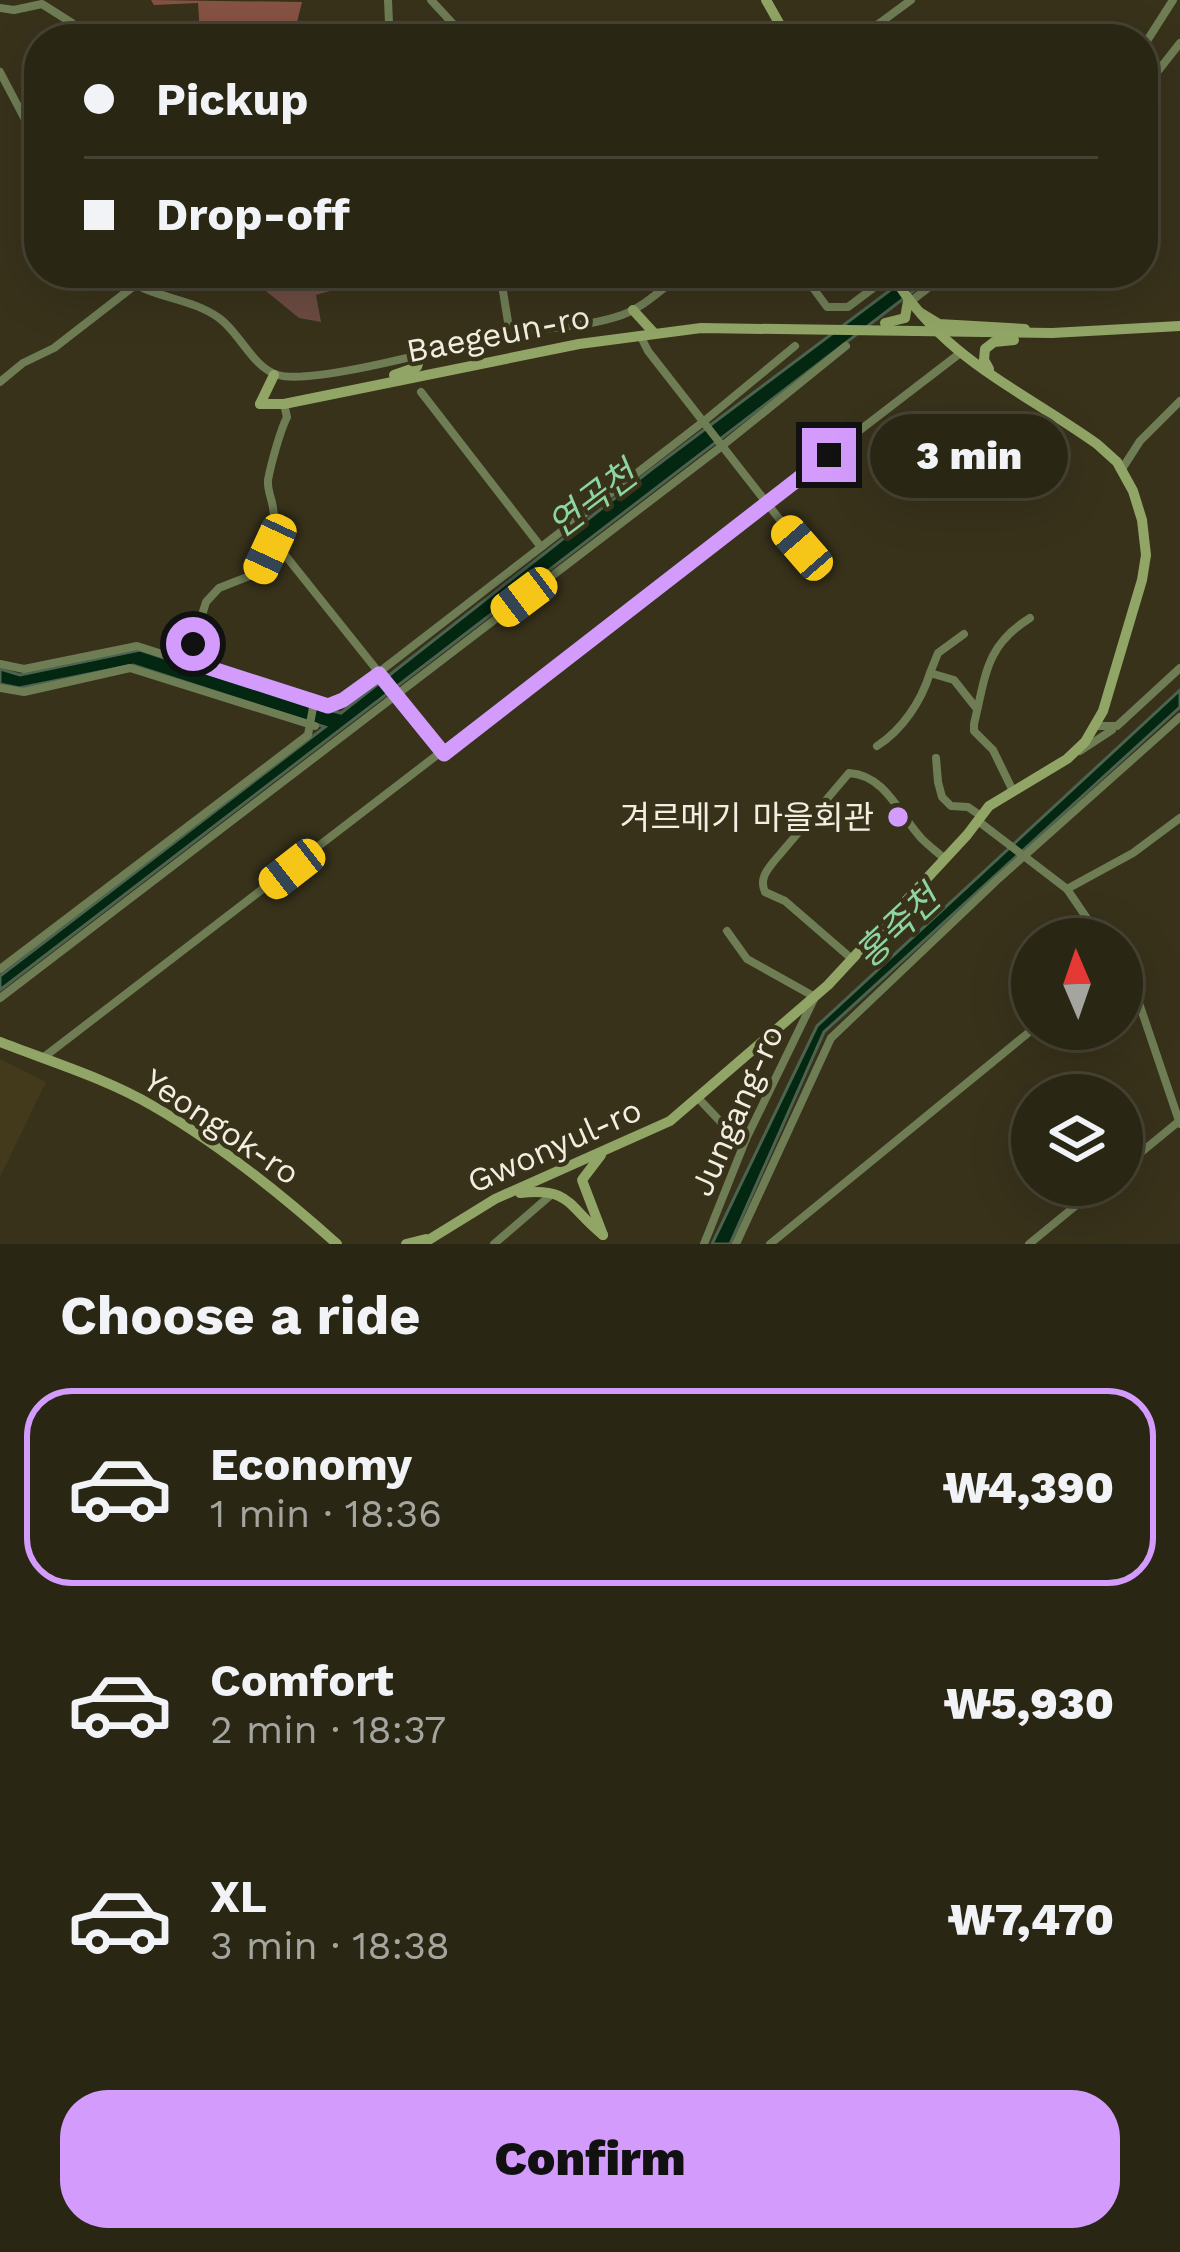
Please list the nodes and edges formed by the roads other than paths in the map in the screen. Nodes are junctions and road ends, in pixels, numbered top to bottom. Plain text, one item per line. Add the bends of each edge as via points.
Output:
1 (431, 0) edge
2 (911, 0) edge
3 (0, 8) edge
4 (72, 23) dead end
5 (453, 24) edge
6 (878, 24) edge
7 (1180, 43) edge
8 (0, 72) edge
9 (1158, 72) edge
10 (24, 112) edge
11 (131, 288) edge
12 (141, 288) edge
13 (502, 288) edge
14 (663, 288) edge
15 (813, 288) edge
16 (875, 288) edge
17 (901, 288) edge
18 (928, 288) edge
19 (909, 303) junction
20 (633, 310) junction
21 (1180, 326) edge
22 (876, 327) junction
23 (935, 332) junction
24 (1040, 333) junction
25 (1057, 333) junction
26 (510, 334) junction
27 (647, 334) junction
28 (795, 346) dead end
29 (846, 346) dead end
30 (422, 353) junction
31 (958, 355) junction
32 (424, 374) junction
33 (274, 375) junction
34 (0, 382) edge
35 (358, 388) junction
36 (421, 392) joint
37 (1025, 396) junction
38 (1180, 401) edge
39 (284, 404) junction
40 (703, 422) junction
41 (722, 446) junction
42 (1122, 469) junction
43 (765, 505) junction
44 (273, 541) junction
45 (542, 547) junction
46 (802, 548) dead end
47 (1030, 618) dead end
48 (964, 634) dead end
49 (188, 661) junction
50 (0, 664) edge
51 (1180, 668) edge
52 (379, 674) junction
53 (930, 674) junction
54 (0, 688) edge
55 (397, 695) junction
56 (314, 702) junction
57 (977, 709) junction
58 (1180, 716) edge
59 (312, 726) junction
60 (1096, 726) junction
61 (1117, 726) junction
62 (878, 746) dead end
63 (444, 754) junction
64 (1073, 754) junction
65 (936, 758) dead end
66 (1013, 791) junction
67 (1180, 818) edge
68 (980, 819) junction
69 (1026, 857) junction
70 (945, 859) junction
71 (1067, 890) junction
72 (1086, 918) edge
73 (727, 931) dead end
74 (853, 960) junction
75 (0, 969) edge
76 (815, 997) junction
77 (0, 998) edge
78 (1143, 1015) edge
79 (0, 1042) edge
80 (1011, 1047) edge
81 (43, 1058) junction
82 (698, 1098) junction
83 (1179, 1123) edge
84 (746, 1139) junction
85 (605, 1151) junction
86 (1143, 1151) edge
87 (555, 1172) junction
88 (510, 1192) junction
89 (554, 1192) junction
90 (1075, 1206) edge
91 (606, 1240) edge
92 (426, 1242) edge
93 (338, 1244) edge
94 (406, 1244) edge
95 (494, 1244) edge
96 (704, 1244) edge
97 (736, 1244) edge
98 (770, 1244) edge
99 (1029, 1244) edge

1 - 5 street
2 - 6 street
3 - 4 street via 42,4
7 - 9 street
8 - 10 street
11 - 34 street
12 - 33 street via 222,320
13 - 26 street
14 - 20 street
15 - 16 street via 827,307 848,307
17 - 19 main road, Gwonyul-ro
18 - 19 street
19 - 22 main road via 904,319
19 - 23 main road, Gwonyul-ro
19 - 24 main road via 939,324
20 - 26 street
20 - 27 main road
21 - 25 main road, Baegeun-ro
22 - 23 main road, Baegeun-ro
22 - 27 main road, Baegeun-ro
22 - 31 main road via 940,342
23 - 24 main road, Baegeun-ro
23 - 31 main road, Gwonyul-ro
24 - 25 main road, Baegeun-ro
25 - 37 main road via 985,349 985,365
26 - 30 street
27 - 32 main road, Baegeun-ro
27 - 40 street via 648,352
28 - 40 street
29 - 41 street
30 - 32 main road
30 - 33 street via 320,375
30 - 35 main road via 417,367
31 - 37 main road, Gwonyul-ro
31 - 43 street
32 - 35 main road, Baegeun-ro
32 - 36 main road
33 - 39 main road, Baegeun-ro via 260,404
35 - 39 main road, Baegeun-ro
36 - 45 street
37 - 42 main road, Gwonyul-ro
38 - 42 street
39 - 44 street via 268,480
40 - 41 street
40 - 45 street
41 - 43 street
41 - 55 street
42 - 60 main road, Gwonyul-ro via 1142,520 1144,571
43 - 46 street
43 - 63 street
44 - 49 street via 260,572 206,602
44 - 52 street
45 - 52 street
47 - 57 street via 1002,637
48 - 53 street via 946,644
49 - 50 street via 137,646 24,670
49 - 56 street
51 - 61 street
52 - 55 street
52 - 56 street via 343,700
53 - 57 street via 954,680
53 - 62 street via 893,736
54 - 59 street via 24,692 130,668
55 - 63 street
55 - 77 street
56 - 59 street
57 - 66 street via 974,731
58 - 69 street
59 - 75 street
60 - 61 street
60 - 64 main road, Gwonyul-ro
61 - 64 street
63 - 81 street
64 - 66 main road, Gwonyul-ro
65 - 68 street via 942,797
66 - 68 main road, Gwonyul-ro
67 - 71 street
68 - 69 street
68 - 70 main road, Gwonyul-ro
69 - 71 street
69 - 97 street via 831,1038
70 - 74 main road, Gwonyul-ro
70 - 74 street via 885,790 850,773 762,886
71 - 72 street
73 - 76 street via 747,958
74 - 76 main road, Gwonyul-ro
76 - 82 main road, Gwonyul-ro
76 - 84 street, Jungang-ro
78 - 83 street
79 - 81 main road, Yeongok-ro
80 - 98 street
81 - 93 main road, Yeongok-ro via 169,1116
82 - 84 street
82 - 85 main road, Gwonyul-ro via 652,1132
83 - 86 street
84 - 96 street, Jungang-ro
85 - 87 main road, Gwonyul-ro
85 - 91 main road via 582,1180
87 - 88 main road, Gwonyul-ro
87 - 91 main road
88 - 89 main road
88 - 92 main road, Gwonyul-ro
89 - 91 main road
89 - 95 street
90 - 99 street
92 - 94 main road, Gwonyul-ro

